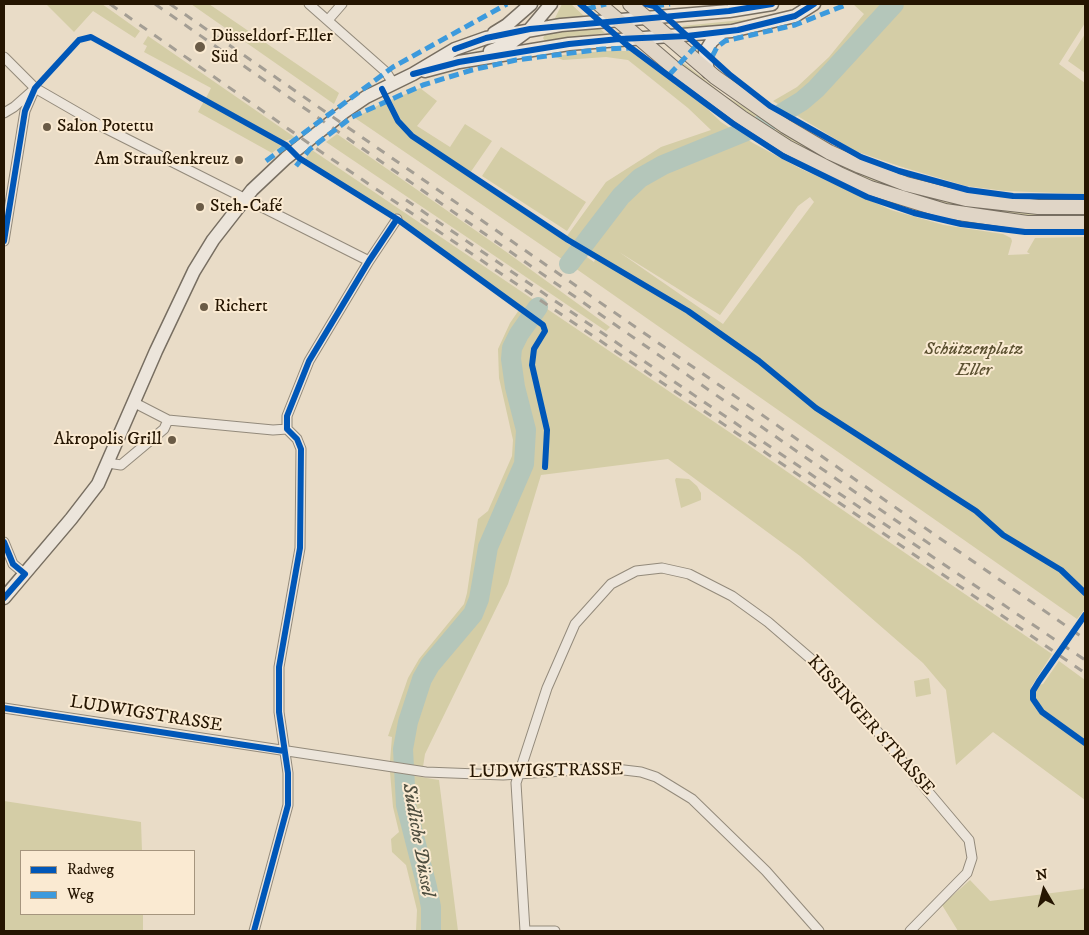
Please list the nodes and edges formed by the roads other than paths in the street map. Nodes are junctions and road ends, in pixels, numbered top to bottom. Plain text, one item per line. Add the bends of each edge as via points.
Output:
1 (309, 4) edge
2 (342, 4) edge
3 (531, 4) edge
4 (551, 4) edge
5 (599, 4) edge
6 (630, 4) edge
7 (772, 4) edge
8 (806, 4) edge
9 (646, 18) junction
10 (328, 20) junction
11 (618, 20) junction
12 (530, 29) junction
13 (724, 32) junction
14 (666, 36) junction
15 (638, 37) junction
16 (486, 38) junction
17 (4, 57) edge
18 (459, 62) junction
19 (708, 72) junction
20 (413, 74) junction
21 (394, 83) junction
22 (35, 88) junction
23 (4, 112) edge
24 (244, 198) junction
25 (1085, 207) edge
26 (397, 219) dead end
27 (1085, 223) edge
28 (4, 241) edge
29 (369, 261) junction
30 (133, 402) junction
31 (168, 420) junction
32 (286, 429) junction
33 (108, 463) junction
34 (4, 542) edge
35 (25, 574) junction
36 (4, 597) edge
37 (4, 708) edge
38 (284, 751) junction
39 (517, 775) junction
40 (254, 931) edge
41 (525, 931) edge
42 (555, 931) edge
43 (819, 931) edge
44 (910, 931) edge

1 - 10 street
2 - 10 street
3 - 16 main road
4 - 12 main road
5 - 11 main road
6 - 9 main road
7 - 9 main road
8 - 13 main road via 795,16
9 - 11 main road
9 - 14 main road
10 - 21 street
11 - 12 main road
11 - 15 main road
12 - 16 main road
12 - 18 main road via 511,43
13 - 14 main road
13 - 19 main road via 712,41 705,52
14 - 15 main road
14 - 19 main road
15 - 18 main road via 560,45
15 - 27 main road via 674,68 767,135 870,188 945,211 1027,223
16 - 20 main road via 455,49
17 - 22 street
18 - 20 main road
19 - 25 main road via 785,126 829,152 881,176 941,194 1009,206
20 - 21 main road
21 - 24 main road via 344,112 286,158
22 - 23 street
22 - 24 street via 101,126
22 - 28 street via 25,111
24 - 29 street
24 - 30 main road via 194,270
26 - 29 street
29 - 32 street via 309,361
30 - 31 street
30 - 33 main road
31 - 32 street
31 - 33 street via 164,429 121,465
32 - 38 street via 300,443 301,467 300,548 279,667 279,712
33 - 35 main road via 91,493
34 - 35 street via 13,564
35 - 36 main road
37 - 38 street, LUDWIGSTRASSE
38 - 39 street, LUDWIGSTRASSE via 417,771
38 - 40 street via 288,805
39 - 41 street, KISSINGER STRASSE via 515,790
39 - 43 street, LUDWIGSTRASSE via 615,768 656,777 677,788 734,838
39 - 44 street, KISSINGER STRASSE via 554,670 575,624 611,584 636,571 662,568 689,574 732,596 768,622 839,686 969,840 972,858 967,873
41 - 42 street

